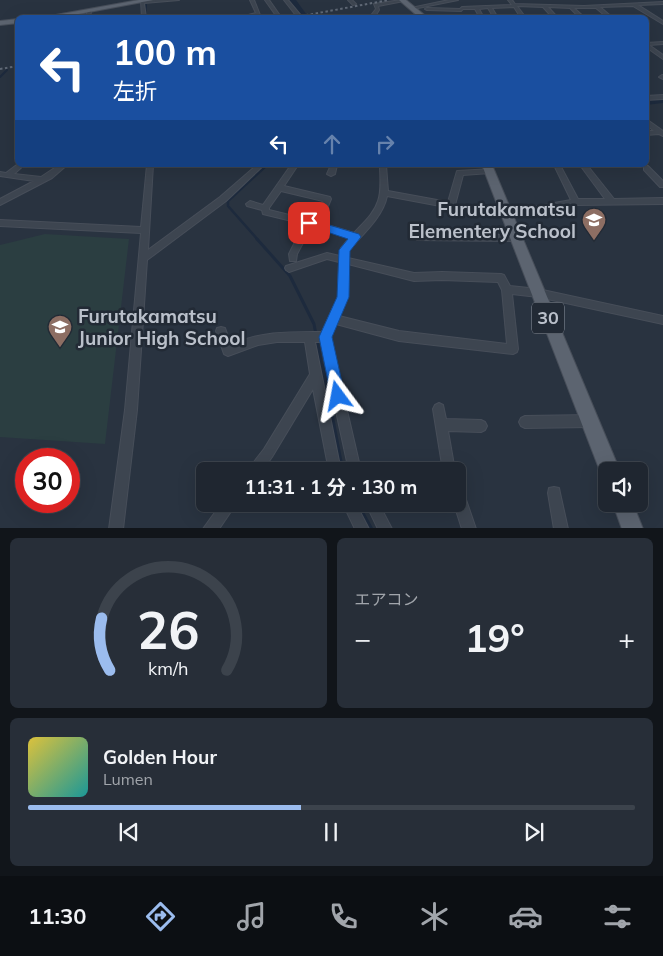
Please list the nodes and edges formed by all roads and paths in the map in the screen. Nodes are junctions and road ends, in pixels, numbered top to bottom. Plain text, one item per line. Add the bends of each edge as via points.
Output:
1 (150, 0) edge
2 (177, 0) edge
3 (252, 0) edge
4 (267, 0) edge
5 (286, 0) edge
6 (402, 0) edge
7 (456, 0) edge
8 (480, 0) edge
9 (510, 0) edge
10 (573, 0) edge
11 (596, 0) edge
12 (627, 0) edge
13 (142, 2) junction
14 (663, 3) edge
15 (632, 4) junction
16 (543, 5) junction
17 (515, 6) junction
18 (596, 6) junction
19 (603, 6) junction
20 (417, 7) junction
21 (476, 7) junction
22 (487, 7) junction
23 (571, 7) junction
24 (582, 7) junction
25 (461, 9) joint
26 (88, 14) edge
27 (144, 15) edge
28 (253, 15) edge
29 (278, 15) edge
30 (298, 15) edge
31 (373, 15) edge
32 (423, 15) edge
33 (480, 15) edge
34 (494, 15) edge
35 (522, 15) edge
36 (553, 15) edge
37 (580, 15) edge
38 (607, 15) edge
39 (15, 21) edge
40 (0, 23) edge
41 (663, 23) edge
42 (649, 30) edge
43 (652, 30) dead end
44 (663, 43) edge
45 (649, 44) edge
46 (649, 46) edge
47 (663, 57) edge
48 (663, 97) edge
49 (649, 98) edge
50 (649, 123) edge
51 (649, 133) edge
52 (662, 133) edge
53 (18, 167) edge
54 (61, 167) edge
55 (150, 167) edge
56 (259, 167) edge
57 (294, 167) edge
58 (333, 167) edge
59 (383, 167) edge
60 (558, 167) edge
61 (585, 167) edge
62 (488, 168) edge
63 (646, 168) dead end
64 (331, 174) dead end
65 (4, 175) edge
66 (42, 180) junction
67 (663, 185) edge
68 (280, 188) junction
69 (384, 193) junction
70 (1, 200) edge
71 (611, 201) junction
72 (663, 201) edge
73 (576, 202) junction
74 (250, 204) dead end
75 (265, 208) junction
76 (505, 211) junction
77 (0, 223) edge
78 (313, 223) junction
79 (145, 230) junction
80 (355, 237) junction
81 (417, 237) dead end
82 (516, 238) junction
83 (143, 258) junction
84 (293, 259) dead end
85 (342, 260) junction
86 (288, 268) dead end
87 (508, 290) junction
88 (538, 293) junction
89 (334, 319) junction
90 (663, 320) edge
91 (221, 331) dead end
92 (317, 337) junction
93 (316, 375) junction
94 (439, 409) dead end
95 (590, 421) junction
96 (525, 422) dead end
97 (442, 425) junction
98 (481, 426) dead end
99 (261, 462) edge
100 (333, 462) edge
101 (352, 462) edge
102 (448, 462) edge
103 (606, 462) edge
104 (554, 493) dead end
105 (223, 512) edge
106 (353, 512) edge
107 (376, 512) edge
108 (464, 512) edge
109 (626, 512) edge
110 (116, 528) edge
111 (210, 528) edge
112 (362, 528) edge
113 (385, 528) edge
114 (469, 528) edge
115 (561, 528) edge
116 (632, 528) edge

1 - 13 main road
2 - 13 street
3 - 28 street via 258,14
4 - 29 street
5 - 30 street
6 - 20 main road
6 - 31 street via 375,5 378,9
7 - 20 street
8 - 22 street
9 - 17 street
10 - 24 street
11 - 19 street
12 - 15 street
13 - 26 main road
13 - 27 street
14 - 15 street
15 - 19 street
15 - 41 street
16 - 17 street
16 - 23 street
16 - 36 street
17 - 22 street
17 - 35 street
18 - 19 street
18 - 24 street
18 - 38 street
20 - 25 street
20 - 32 main road
21 - 22 street
21 - 25 street
21 - 33 street
22 - 34 street
23 - 24 street
23 - 37 street
39 - 40 main road
42 - 43 street
44 - 45 street
46 - 47 street
48 - 49 street
50 - 52 street
51 - 52 street
53 - 65 street
54 - 66 street
55 - 79 street
56 - 83 street via 223,199
57 - 68 street
58 - 64 street
59 - 69 street
60 - 73 street
61 - 71 street
62 - 69 street via 460,173 451,206
62 - 76 main road, 30
63 - 67 street
65 - 66 street
66 - 70 street
68 - 75 street
68 - 78 street via 327,199
69 - 80 street via 373,217
71 - 72 street
71 - 73 street
73 - 76 street via 521,212
74 - 75 street
75 - 78 street via 266,212
76 - 82 main road, 30
77 - 79 street
78 - 80 street
78 - 84 street
79 - 83 street
80 - 85 street via 344,250
81 - 82 street
82 - 88 main road, 30
83 - 110 street via 131,410
85 - 86 street via 318,257
85 - 87 street via 414,278 501,278
85 - 89 street via 343,297
87 - 88 street
87 - 89 street via 513,349 399,336
88 - 90 street
88 - 95 main road, 30
89 - 92 street
91 - 92 street via 228,351 251,340 275,336
92 - 93 street
92 - 101 street
93 - 99 street
93 - 100 street
94 - 97 street
95 - 96 street
95 - 103 main road, 30
97 - 98 street
97 - 102 street
104 - 115 street
105 - 111 street
106 - 112 street
107 - 113 street
108 - 114 street
109 - 116 main road

